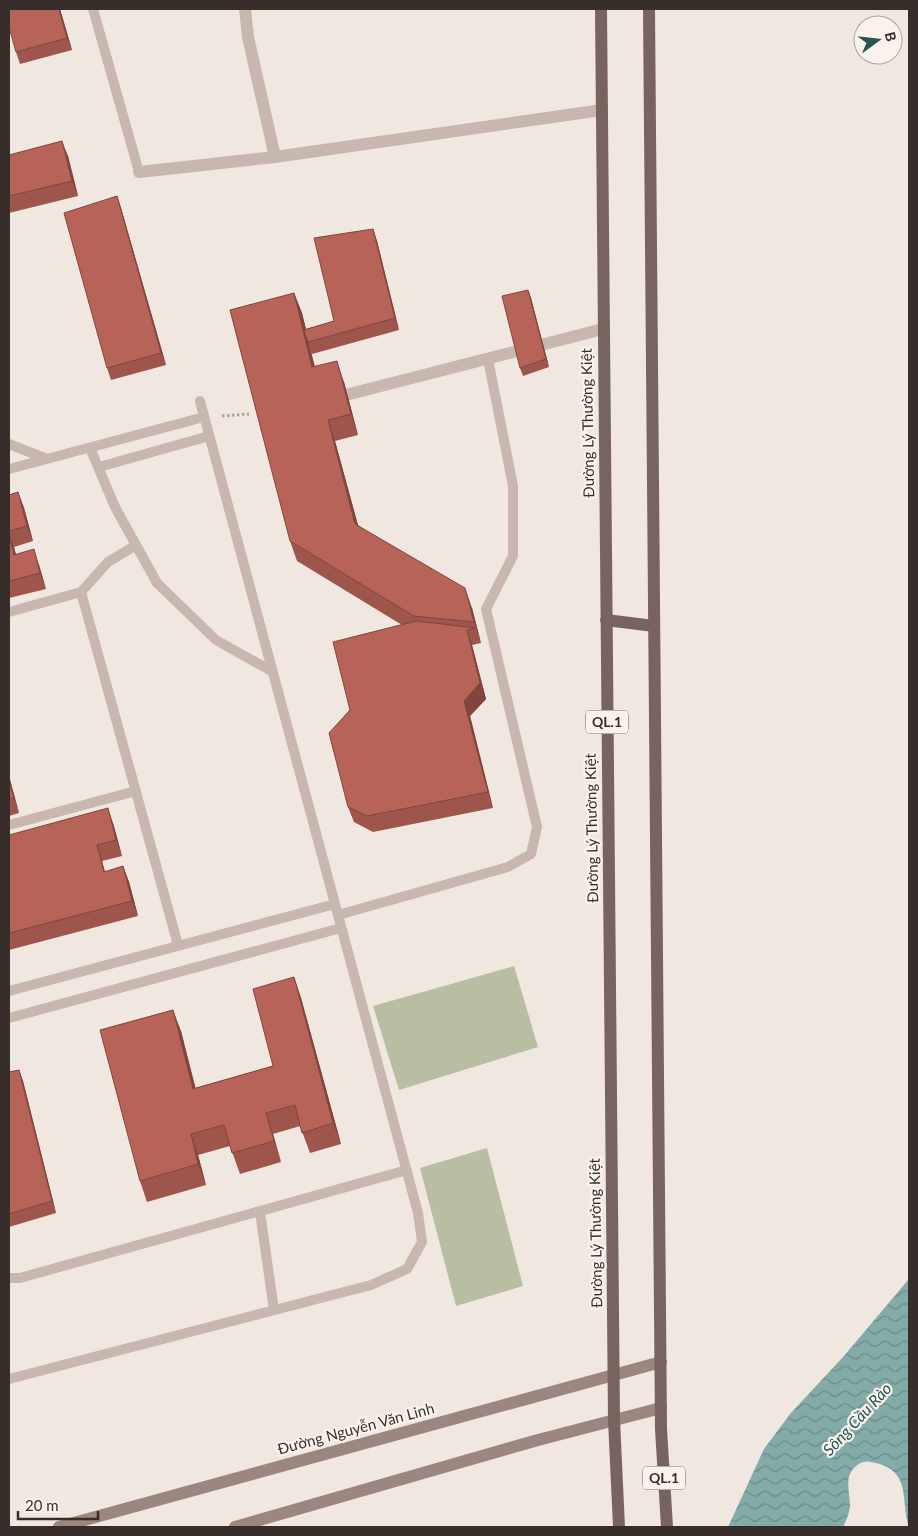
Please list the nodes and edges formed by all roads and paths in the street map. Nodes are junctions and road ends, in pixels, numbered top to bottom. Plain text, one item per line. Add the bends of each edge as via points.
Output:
1 (93, 9) edge
2 (245, 9) edge
3 (601, 9) edge
4 (649, 9) edge
5 (602, 110) junction
6 (275, 157) junction
7 (139, 172) joint
8 (603, 329) junction
9 (488, 359) junction
10 (334, 398) edge
11 (200, 401) dead end
12 (249, 414) edge
13 (204, 417) junction
14 (209, 436) junction
15 (9, 444) edge
16 (90, 448) junction
17 (47, 459) junction
18 (98, 468) junction
19 (9, 469) edge
20 (136, 545) junction
21 (81, 592) junction
22 (9, 612) edge
23 (606, 620) junction
24 (654, 626) junction
25 (273, 672) junction
26 (136, 791) junction
27 (9, 825) edge
28 (335, 904) junction
29 (338, 915) junction
30 (342, 928) junction
31 (178, 945) junction
32 (9, 991) edge
33 (9, 1018) edge
34 (407, 1170) junction
35 (260, 1212) junction
36 (9, 1278) edge
37 (274, 1310) junction
38 (661, 1362) junction
39 (613, 1374) junction
40 (9, 1379) edge
41 (661, 1408) junction
42 (614, 1420) junction
43 (59, 1527) edge
44 (235, 1527) edge
45 (619, 1527) edge
46 (667, 1527) edge

1 - 7 lane
2 - 6 street via 248,37
3 - 5 main road, Đường Lý Thường Kiệt / QL.1
4 - 24 main road, QL.1
5 - 6 street
5 - 8 main road, Đường Lý Thường Kiệt / QL.1
6 - 7 street
8 - 9 street
8 - 23 main road, Đường Lý Thường Kiệt / QL.1
9 - 10 street
9 - 29 lane via 513,486 513,556 486,609 536,827 532,854 508,867
11 - 13 lane
12 - 13 path
13 - 14 lane
13 - 16 lane
14 - 18 lane
14 - 25 lane
15 - 17 lane
16 - 17 lane
16 - 18 lane
17 - 19 lane
18 - 20 lane
20 - 21 lane via 108,562
20 - 25 lane via 157,583 216,640
21 - 22 lane
21 - 26 lane
23 - 24 main road
23 - 39 main road, Đường Lý Thường Kiệt / QL.1
24 - 38 main road, QL.1
25 - 28 lane
26 - 27 lane
26 - 31 lane
28 - 29 lane
28 - 31 lane
29 - 30 lane
30 - 33 lane
30 - 34 lane
31 - 32 lane
34 - 35 lane
34 - 37 lane via 422,1242 407,1269 371,1285
35 - 36 lane via 20,1278
35 - 37 lane
37 - 40 lane
38 - 39 street, Đường Nguyễn Văn Linh
38 - 41 main road, QL.1
39 - 42 main road, Đường Lý Thường Kiệt / QL.1
39 - 43 street, Đường Nguyễn Văn Linh
41 - 42 street
41 - 46 main road, QL.1
42 - 44 street
42 - 45 main road, Đường Lý Thường Kiệt / QL.1

